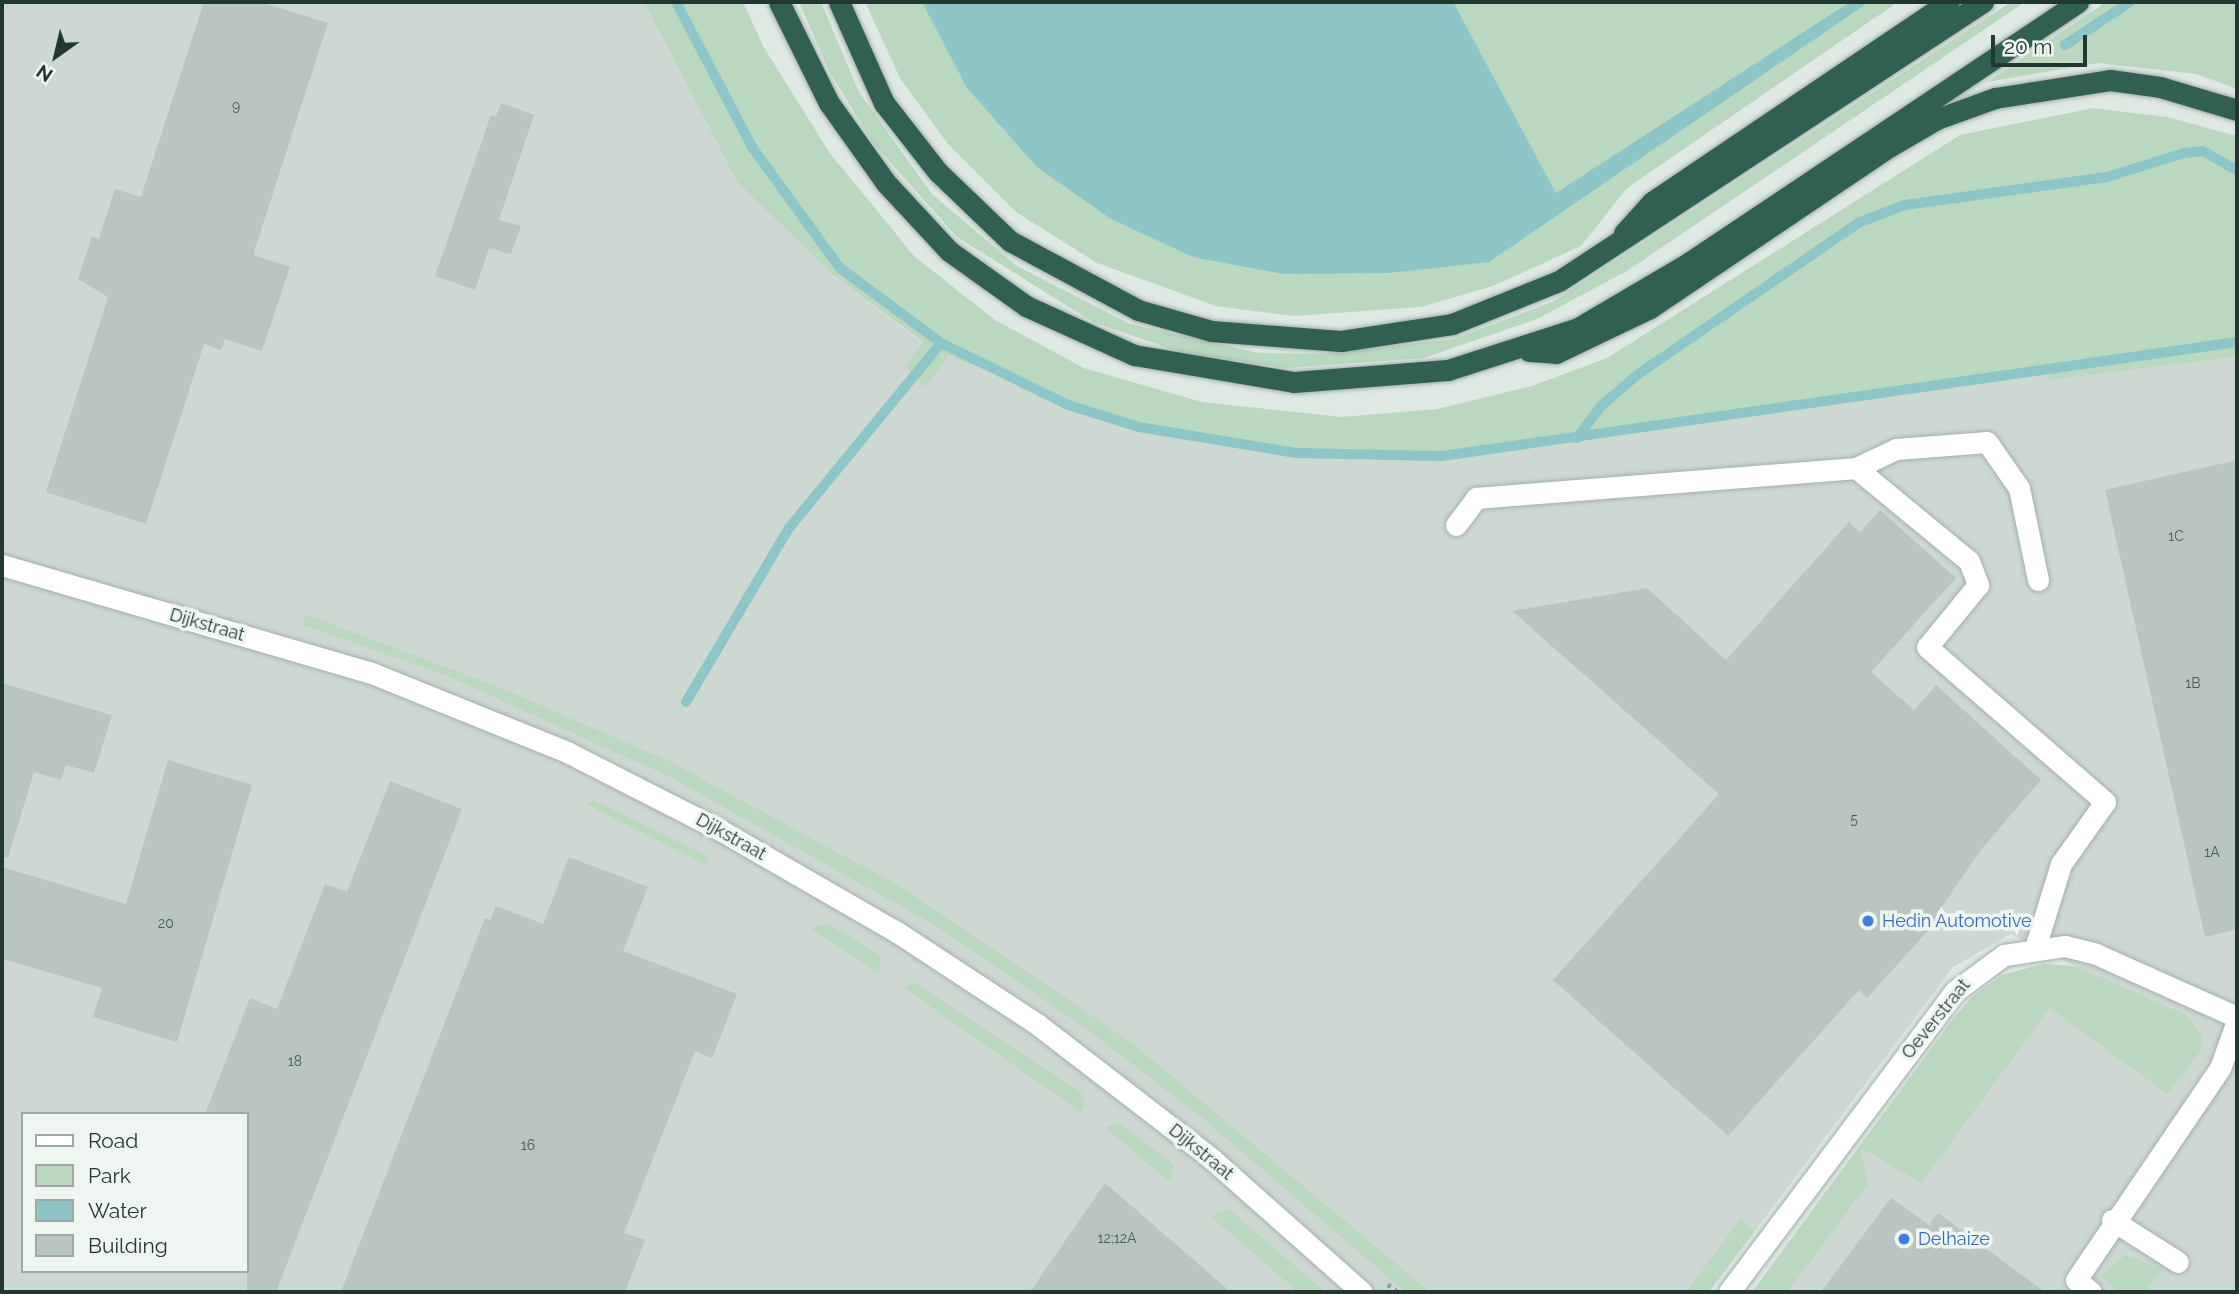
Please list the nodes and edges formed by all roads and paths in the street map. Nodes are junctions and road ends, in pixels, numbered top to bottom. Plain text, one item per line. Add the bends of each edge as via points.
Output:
1 (779, 2) edge
2 (839, 2) edge
3 (1949, 2) edge
4 (1983, 2) edge
5 (2078, 2) edge
6 (2237, 110) edge
7 (1605, 256) junction
8 (1520, 351) junction
9 (1856, 468) junction
10 (1456, 525) dead end
11 (2, 565) edge
12 (2038, 580) dead end
13 (2035, 948) junction
14 (2237, 1019) edge
15 (2112, 1220) junction
16 (2178, 1262) dead end
17 (1362, 1292) edge
18 (1728, 1292) edge
19 (2091, 1292) edge

1 - 8 highway via 829,103 886,183 949,251 1026,306 1134,355 1294,382 1448,370
2 - 7 highway via 884,103 938,172 1010,241 1138,310 1270,340 1396,337 1508,304
3 - 7 highway via 1653,202
4 - 7 highway
5 - 8 highway via 1690,262 1612,310
6 - 8 highway via 2160,87 2110,80 1995,98 1937,119 1889,147 1650,308 1556,353
9 - 10 street via 1476,498
9 - 12 street via 1896,449 1987,442 2019,488
9 - 13 street via 1969,561 1978,585 1927,647 2105,802 2061,864
11 - 17 street, Dijkstraat via 369,672 567,752 720,830 897,932 1037,1024 1212,1159
13 - 14 street, Oeverstraat via 2096,954
13 - 18 street, Oeverstraat via 2004,955 1954,992
14 - 15 street via 2220,1068 2195,1109
15 - 16 street
15 - 19 street via 2077,1280

